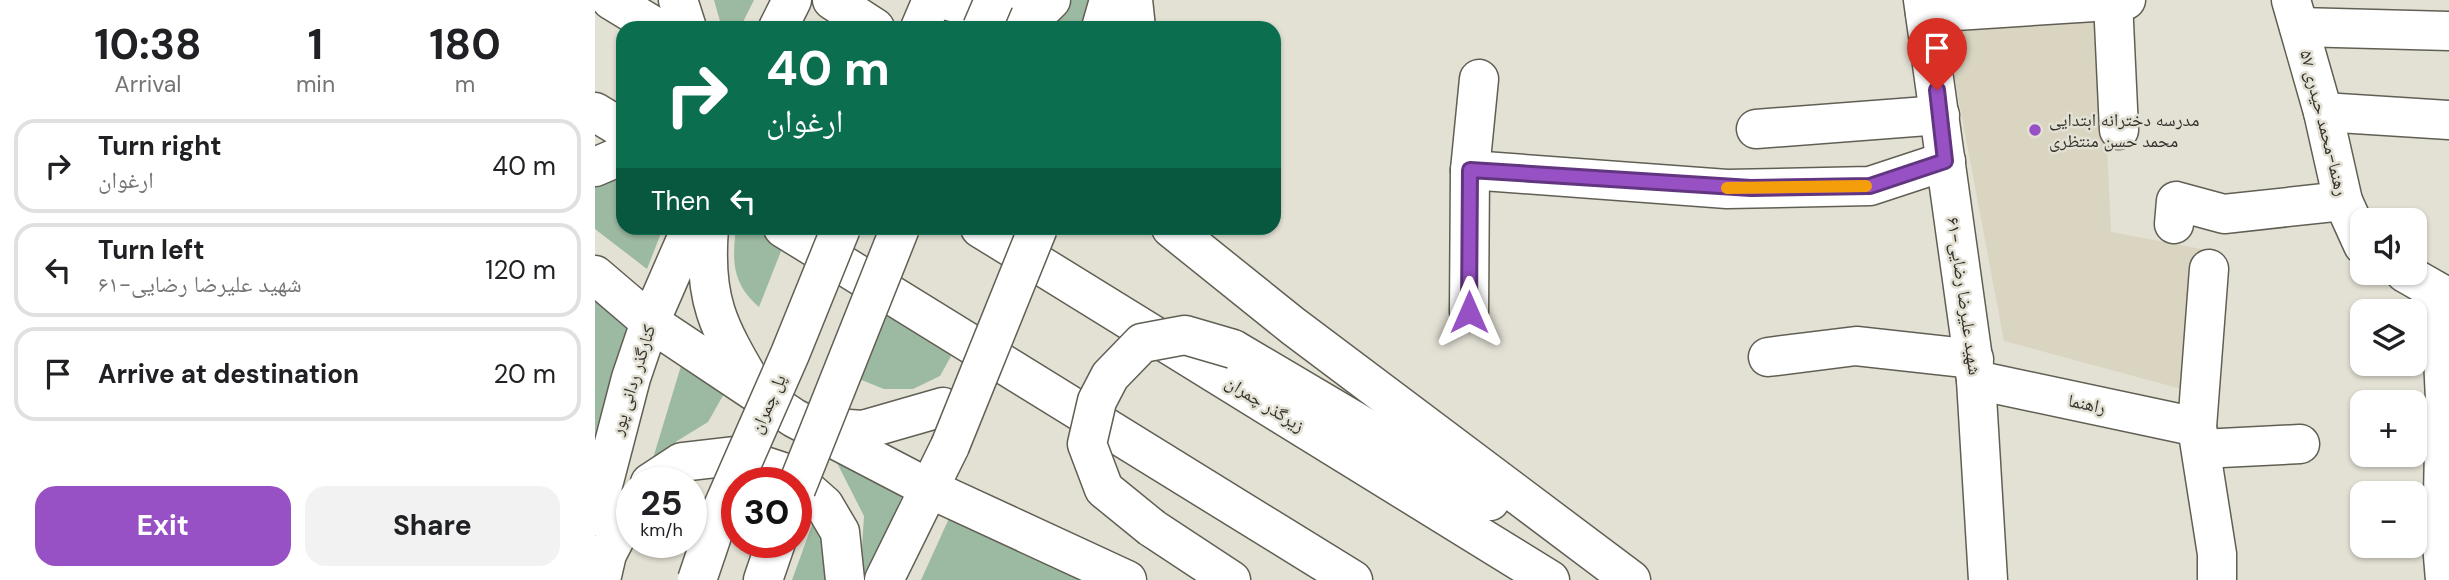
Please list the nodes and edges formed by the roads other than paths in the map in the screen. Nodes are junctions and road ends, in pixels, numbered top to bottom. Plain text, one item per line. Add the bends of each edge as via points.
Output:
1 (611, 0) edge
2 (678, 0) edge
3 (792, 0) edge
4 (832, 0) edge
5 (932, 0) edge
6 (945, 0) edge
7 (994, 0) edge
8 (1051, 0) edge
9 (1109, 0) edge
10 (1133, 0) edge
11 (2126, 0) edge
12 (2113, 1) edge
13 (2065, 2) edge
14 (1924, 7) edge
15 (2295, 14) edge
16 (646, 21) edge
17 (685, 21) edge
18 (782, 21) edge
19 (864, 21) edge
20 (923, 21) edge
21 (985, 21) edge
22 (1103, 21) edge
23 (1135, 21) edge
24 (2449, 31) edge
25 (1479, 79) dead end
26 (595, 112) edge
27 (2323, 112) junction
28 (1940, 115) junction
29 (2449, 120) edge
30 (616, 125) edge
31 (1756, 129) dead end
32 (2119, 130) dead end
33 (616, 158) edge
34 (1945, 161) junction
35 (595, 167) edge
36 (1470, 170) junction
37 (2343, 201) junction
38 (2350, 216) edge
39 (2174, 224) dead end
40 (794, 235) edge
41 (838, 235) edge
42 (898, 235) edge
43 (991, 235) edge
44 (1020, 235) edge
45 (1035, 235) edge
46 (1180, 235) edge
47 (1214, 235) edge
48 (697, 240) edge
49 (2209, 270) dead end
50 (595, 275) edge
51 (1019, 275) junction
52 (2427, 282) edge
53 (2446, 289) edge
54 (1469, 312) dead end
55 (650, 322) junction
56 (1293, 326) junction
57 (991, 347) junction
58 (1769, 357) dead end
59 (1975, 370) junction
60 (758, 394) junction
61 (810, 426) junction
62 (2199, 438) junction
63 (2300, 444) dead end
64 (674, 467) edge
65 (805, 467) edge
66 (930, 489) junction
67 (595, 516) edge
68 (616, 537) edge
69 (2446, 556) edge
70 (771, 558) edge
71 (601, 580) edge
72 (697, 580) edge
73 (763, 580) edge
74 (845, 580) edge
75 (884, 580) edge
76 (1128, 580) edge
77 (1231, 580) edge
78 (1353, 580) edge
79 (1551, 580) edge
80 (1625, 580) edge
81 (1630, 580) edge
82 (1988, 580) edge
83 (2217, 580) edge

1 - 16 main road
2 - 17 main road
3 - 18 main road
4 - 19 main road
5 - 20 main road
6 - 8 main road via 1010,17
7 - 21 main road, bridge
9 - 22 main road
10 - 23 main road
11 - 12 main road
12 - 13 main road
12 - 32 main road
13 - 14 main road
14 - 28 main road, ۶۱-شهید علیرضا رضایی
15 - 24 main road
15 - 27 main road, ۵۷ رهنما-محمد حیدری
25 - 36 main road
26 - 30 main road
27 - 29 main road
27 - 37 main road, ۵۷ رهنما-محمد حیدری
28 - 31 main road
28 - 34 main road, ۶۱-شهید علیرضا رضایی
33 - 35 main road
34 - 36 main road via 1870,186 1779,188
34 - 59 main road, ۶۱-شهید علیرضا رضایی
36 - 54 main road
37 - 38 main road, ۵۷ رهنما-محمد حیدری
37 - 39 main road via 2224,214 2176,201
40 - 78 main road
41 - 72 main road, پل چمران, bridge via 718,518
42 - 65 main road, bridge
43 - 79 main road, زیرگذر چمران
44 - 51 main road
45 - 51 main road, bridge
46 - 56 main road
47 - 56 main road
48 - 55 main road, کنارگذر ردانی پور
48 - 60 main road via 723,335
49 - 62 main road
50 - 55 main road
51 - 57 main road, bridge
52 - 53 main road
53 - 69 main road
55 - 60 main road
55 - 67 main road, کنارگذر ردانی پور
56 - 81 main road
57 - 61 main road, bridge via 943,407 863,430
57 - 66 main road, bridge
58 - 59 main road, راهنما via 1856,346
59 - 62 main road, راهنما
59 - 82 main road, ۶۱-شهید علیرضا رضایی
60 - 61 main road
61 - 66 main road
62 - 63 main road, راهنما
62 - 83 main road
64 - 74 main road via 682,462 734,456 789,474 824,505 840,532
66 - 75 main road
66 - 76 main road
68 - 71 main road
70 - 73 main road
77 - 80 main road, bridge via 1151,528 1104,489 1087,444 1097,401 1110,376 1142,343 1185,335 1233,349

